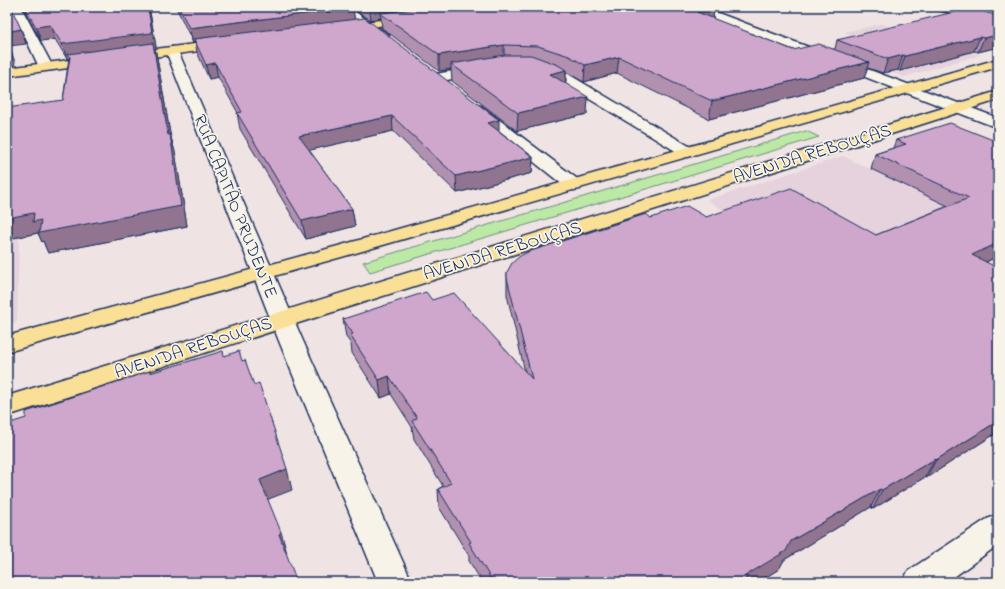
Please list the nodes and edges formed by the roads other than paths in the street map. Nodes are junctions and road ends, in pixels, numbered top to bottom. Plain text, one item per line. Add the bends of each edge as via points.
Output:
1 (16, 7) edge
2 (341, 7) edge
3 (692, 7) edge
4 (940, 7) edge
5 (422, 18) edge
6 (998, 23) edge
7 (369, 25) junction
8 (329, 30) edge
9 (235, 42) edge
10 (394, 44) edge
11 (172, 51) junction
12 (998, 63) edge
13 (525, 65) edge
14 (46, 67) junction
15 (496, 67) edge
16 (424, 68) edge
17 (7, 72) edge
18 (436, 78) junction
19 (449, 88) edge
20 (908, 89) junction
21 (998, 95) edge
22 (467, 102) edge
23 (957, 108) junction
24 (998, 123) edge
25 (688, 152) junction
26 (574, 185) junction
27 (263, 273) junction
28 (282, 319) junction
29 (7, 344) edge
30 (7, 406) edge
31 (998, 528) edge
32 (395, 582) edge
33 (920, 582) edge

1 - 14 street
2 - 7 street
3 - 20 street
4 - 6 street
5 - 7 main road
7 - 8 main road
7 - 10 street
9 - 11 main road
11 - 14 main road
11 - 27 street, RUA CAPITÃO PRUDENTE
12 - 20 main road, AVENIDA REBOUÇAS
13 - 25 street via 563,77
14 - 17 main road
15 - 18 street
16 - 18 street
18 - 19 street
20 - 23 street
20 - 25 main road, AVENIDA REBOUÇAS
21 - 23 main road, AVENIDA REBOUÇAS
22 - 26 street
23 - 24 street
23 - 28 main road, AVENIDA REBOUÇAS
25 - 26 main road, AVENIDA REBOUÇAS
26 - 27 main road, AVENIDA REBOUÇAS
27 - 28 street, RUA CAPITÃO PRUDENTE
27 - 29 main road, AVENIDA REBOUÇAS
28 - 30 main road, AVENIDA REBOUÇAS
28 - 32 street, RUA CAPITÃO PRUDENTE
31 - 33 street

